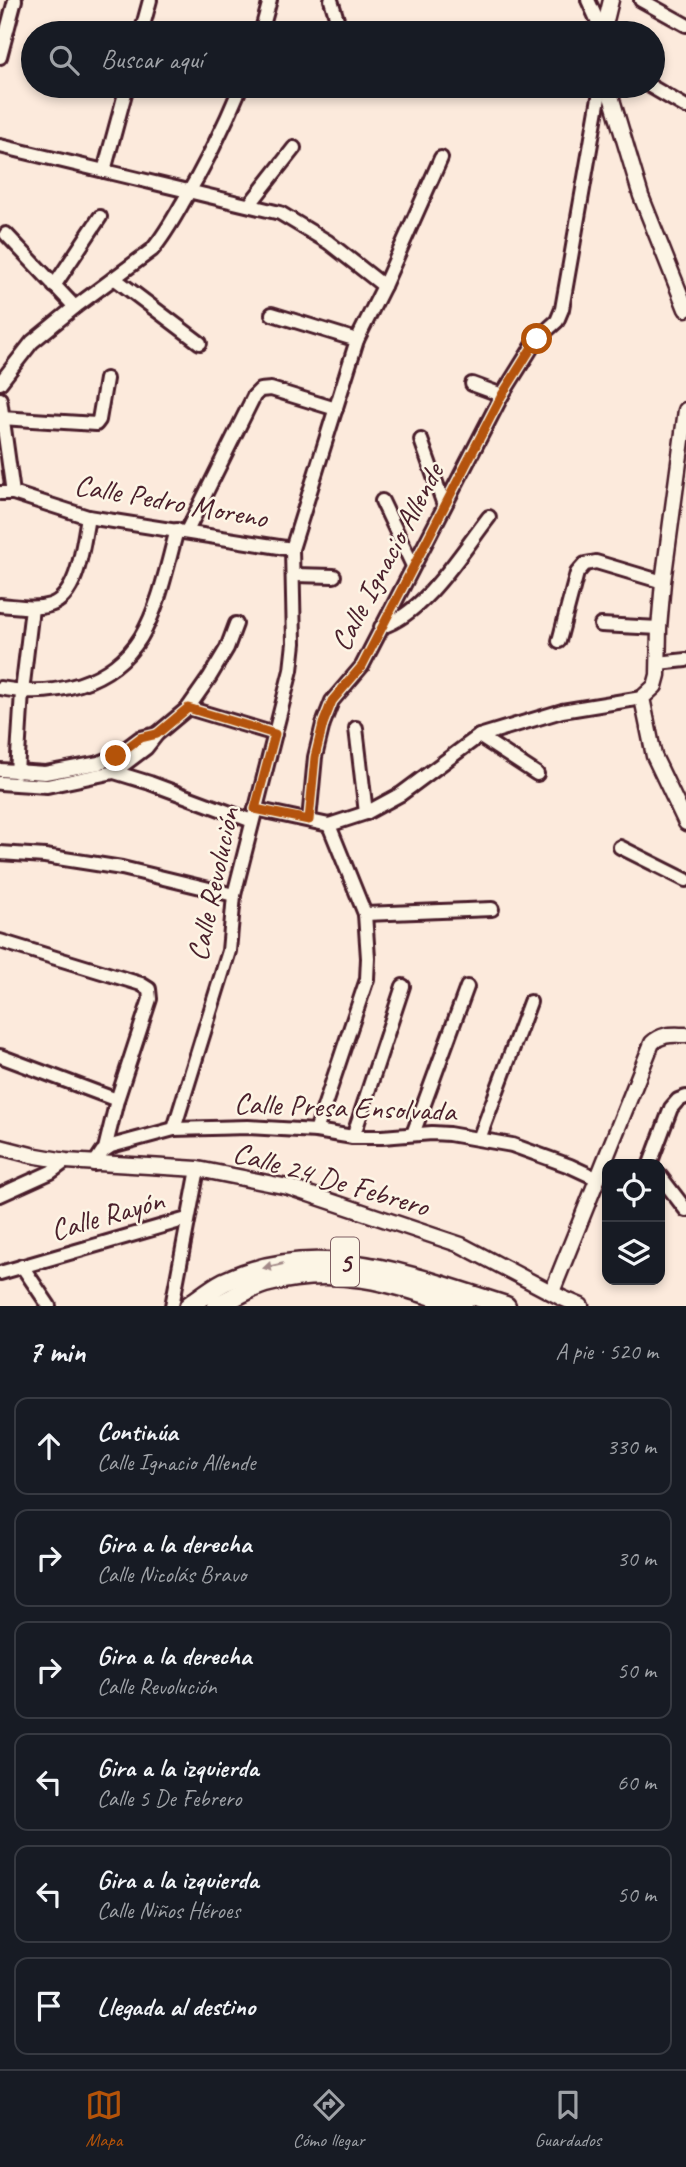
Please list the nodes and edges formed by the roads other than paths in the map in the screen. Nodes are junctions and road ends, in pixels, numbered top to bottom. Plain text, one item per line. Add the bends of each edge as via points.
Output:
1 (15, 0) edge
2 (149, 0) edge
3 (270, 0) edge
4 (331, 0) edge
5 (587, 0) edge
6 (611, 0) edge
7 (641, 0) edge
8 (144, 21) edge
9 (264, 21) edge
10 (337, 21) edge
11 (597, 21) edge
12 (606, 21) edge
13 (686, 24) edge
14 (0, 57) edge
15 (665, 95) edge
16 (124, 98) edge
17 (236, 98) edge
18 (599, 98) edge
19 (612, 98) edge
20 (686, 107) edge
21 (0, 146) edge
22 (293, 148) dead end
23 (441, 158) dead end
24 (104, 171) junction
25 (189, 192) junction
26 (250, 204) junction
27 (100, 217) dead end
28 (6, 234) dead end
29 (114, 278) junction
30 (54, 286) junction
31 (384, 286) junction
32 (75, 307) junction
33 (686, 309) edge
34 (272, 314) dead end
35 (357, 340) junction
36 (200, 343) dead end
37 (106, 379) dead end
38 (0, 383) edge
39 (472, 384) dead end
40 (502, 395) junction
41 (0, 399) edge
42 (336, 409) junction
43 (686, 410) edge
44 (1, 418) edge
45 (421, 440) dead end
46 (6, 493) edge
47 (382, 501) dead end
48 (444, 505) junction
49 (88, 517) junction
50 (489, 517) dead end
51 (182, 531) junction
52 (292, 549) junction
53 (413, 566) junction
54 (294, 575) junction
55 (334, 576) dead end
56 (663, 582) junction
57 (0, 605) edge
58 (32, 608) junction
59 (236, 624) dead end
60 (601, 625) dead end
61 (382, 627) junction
62 (659, 628) junction
63 (559, 641) dead end
64 (686, 660) edge
65 (658, 663) junction
66 (0, 688) edge
67 (22, 692) junction
68 (642, 698) junction
69 (188, 708) junction
70 (356, 728) dead end
71 (157, 734) junction
72 (275, 734) junction
73 (479, 736) junction
74 (0, 770) edge
75 (17, 772) junction
76 (114, 772) junction
77 (537, 774) dead end
78 (0, 783) edge
79 (366, 813) junction
80 (253, 815) junction
81 (309, 820) junction
82 (686, 823) edge
83 (329, 825) junction
84 (620, 847) dead end
85 (0, 853) edge
86 (686, 880) edge
87 (234, 895) junction
88 (492, 909) dead end
89 (365, 914) junction
90 (0, 941) edge
91 (403, 986) dead end
92 (467, 987) dead end
93 (530, 1002) dead end
94 (686, 1035) edge
95 (0, 1056) edge
96 (686, 1097) edge
97 (117, 1100) junction
98 (174, 1129) junction
99 (316, 1131) junction
100 (413, 1134) junction
101 (353, 1137) junction
102 (479, 1139) junction
103 (0, 1147) edge
104 (106, 1149) junction
105 (652, 1159) edge
106 (66, 1161) junction
107 (94, 1164) junction
108 (198, 1169) junction
109 (598, 1179) junction
110 (665, 1182) edge
111 (0, 1195) edge
112 (686, 1210) edge
113 (187, 1219) junction
114 (22, 1266) junction
115 (0, 1273) edge
116 (552, 1292) junction
117 (49, 1306) edge
118 (172, 1306) edge
119 (189, 1306) edge
120 (216, 1306) edge
121 (463, 1306) edge
122 (506, 1306) edge
123 (581, 1306) edge

1 - 14 street
2 - 8 street
3 - 9 street
4 - 10 street
5 - 11 street
6 - 12 street
7 - 13 street
15 - 20 street
16 - 24 street
17 - 25 street
18 - 40 street, Calle Ignacio Allende via 562,309
19 - 33 street via 641,196
21 - 24 street
22 - 26 street
23 - 31 street, Calle Revolución
24 - 25 street
25 - 26 street
25 - 29 street via 161,240
26 - 31 street via 279,213 328,242
27 - 30 street
28 - 30 street
29 - 32 street
29 - 36 street
30 - 32 street
31 - 35 street, Calle Revolución
32 - 38 street via 32,342
34 - 35 street
35 - 42 street, Calle Revolución
37 - 44 street via 96,424
39 - 40 street
40 - 48 street, Calle Ignacio Allende
41 - 44 street
42 - 51 street via 271,389 260,390
42 - 52 street, Calle Revolución
43 - 56 street
44 - 46 street
45 - 48 street
46 - 49 street, Calle Pedro Moreno
47 - 53 street
48 - 53 street, Calle Ignacio Allende
49 - 51 street, Calle Pedro Moreno
49 - 58 street via 72,585 60,600
50 - 61 street via 424,601
51 - 52 street, Calle Pedro Moreno
51 - 67 street via 147,625 130,652 116,666 80,686
52 - 54 street, Calle Revolución
53 - 61 street, Calle Ignacio Allende
54 - 55 street
54 - 72 street, Calle Revolución via 291,670
56 - 62 street
56 - 63 street via 596,562 585,564 577,573
57 - 58 street
58 - 67 street
59 - 69 street via 227,648
60 - 62 street
61 - 81 street, Calle Ignacio Allende via 362,666 327,712 315,757
62 - 65 street
64 - 65 street
65 - 68 street via 655,686
66 - 67 street
67 - 75 street
68 - 73 street via 562,711
68 - 82 street via 654,756
69 - 71 street
69 - 72 street
70 - 79 street
71 - 75 street via 140,738 99,763 45,773
71 - 76 street
72 - 80 street, Calle Revolución
73 - 77 street
73 - 79 street via 401,794
74 - 75 street
76 - 78 street via 47,786
76 - 80 street
79 - 83 street
80 - 81 street
80 - 87 street, Calle Revolución
81 - 83 street
83 - 89 street
84 - 86 street
85 - 87 street via 122,868
87 - 98 street, Calle Revolución via 229,951
88 - 89 street
89 - 99 street via 367,979
90 - 97 street via 149,989 150,999
91 - 101 street
92 - 100 street
93 - 102 street
94 - 109 street via 667,1034 652,1043
95 - 97 street
96 - 105 street via 671,1108
97 - 104 street
98 - 99 street, Calle Presa Ensolvada
98 - 104 street, Calle Presa Ensolvada
99 - 101 street, Calle Presa Ensolvada
100 - 101 street, Calle Presa Ensolvada
100 - 102 street, Calle Presa Ensolvada
102 - 109 street, Calle Presa Ensolvada via 512,1145
103 - 106 street, Calle 24 De Febrero
104 - 107 street
106 - 107 street, Calle 24 De Febrero
106 - 111 street
107 - 108 street, Calle 24 De Febrero
108 - 113 street
108 - 116 street, Calle 24 De Febrero via 288,1187 461,1245
109 - 116 street
110 - 112 street
113 - 114 street, Calle Rayón
113 - 118 street
114 - 115 street, Calle Rayón
114 - 117 street
116 - 123 street, Calle 24 De Febrero
122 -> 119 main road, 5 via 397,1272 345,1262 291,1262 255,1270 222,1283
120 - 121 main road, 5 via 263,1284 308,1275 349,1275 398,1284

